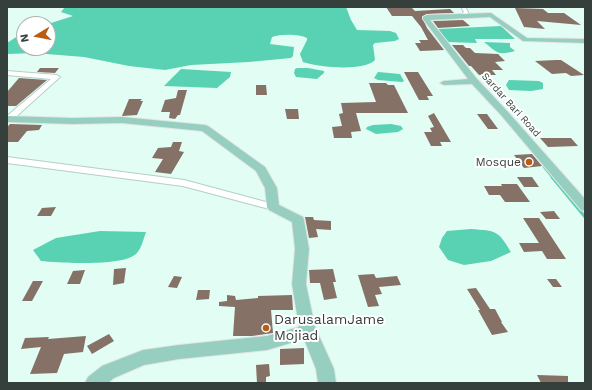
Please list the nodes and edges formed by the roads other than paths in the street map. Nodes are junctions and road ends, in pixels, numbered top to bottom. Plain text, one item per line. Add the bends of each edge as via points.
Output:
1 (463, 7) edge
2 (463, 17) junction
3 (585, 41) edge
4 (7, 72) edge
5 (474, 81) junction
6 (444, 83) dead end
7 (8, 119) edge
8 (7, 160) edge
9 (273, 207) junction
10 (585, 207) edge
11 (309, 331) junction
12 (94, 383) edge
13 (327, 383) edge

1 - 2 street via 466,12
2 - 3 main road via 491,15 525,40
2 - 5 main road, Sardar Bari Road via 426,17
4 - 7 street via 57,77
5 - 6 main road
5 - 10 main road, Sardar Bari Road
7 - 9 main road via 122,120 205,128 261,170 271,188
8 - 9 street via 184,183
9 - 11 main road via 298,220 302,249 300,284
11 - 12 main road via 267,344 143,358 108,372
11 - 13 main road via 325,369

